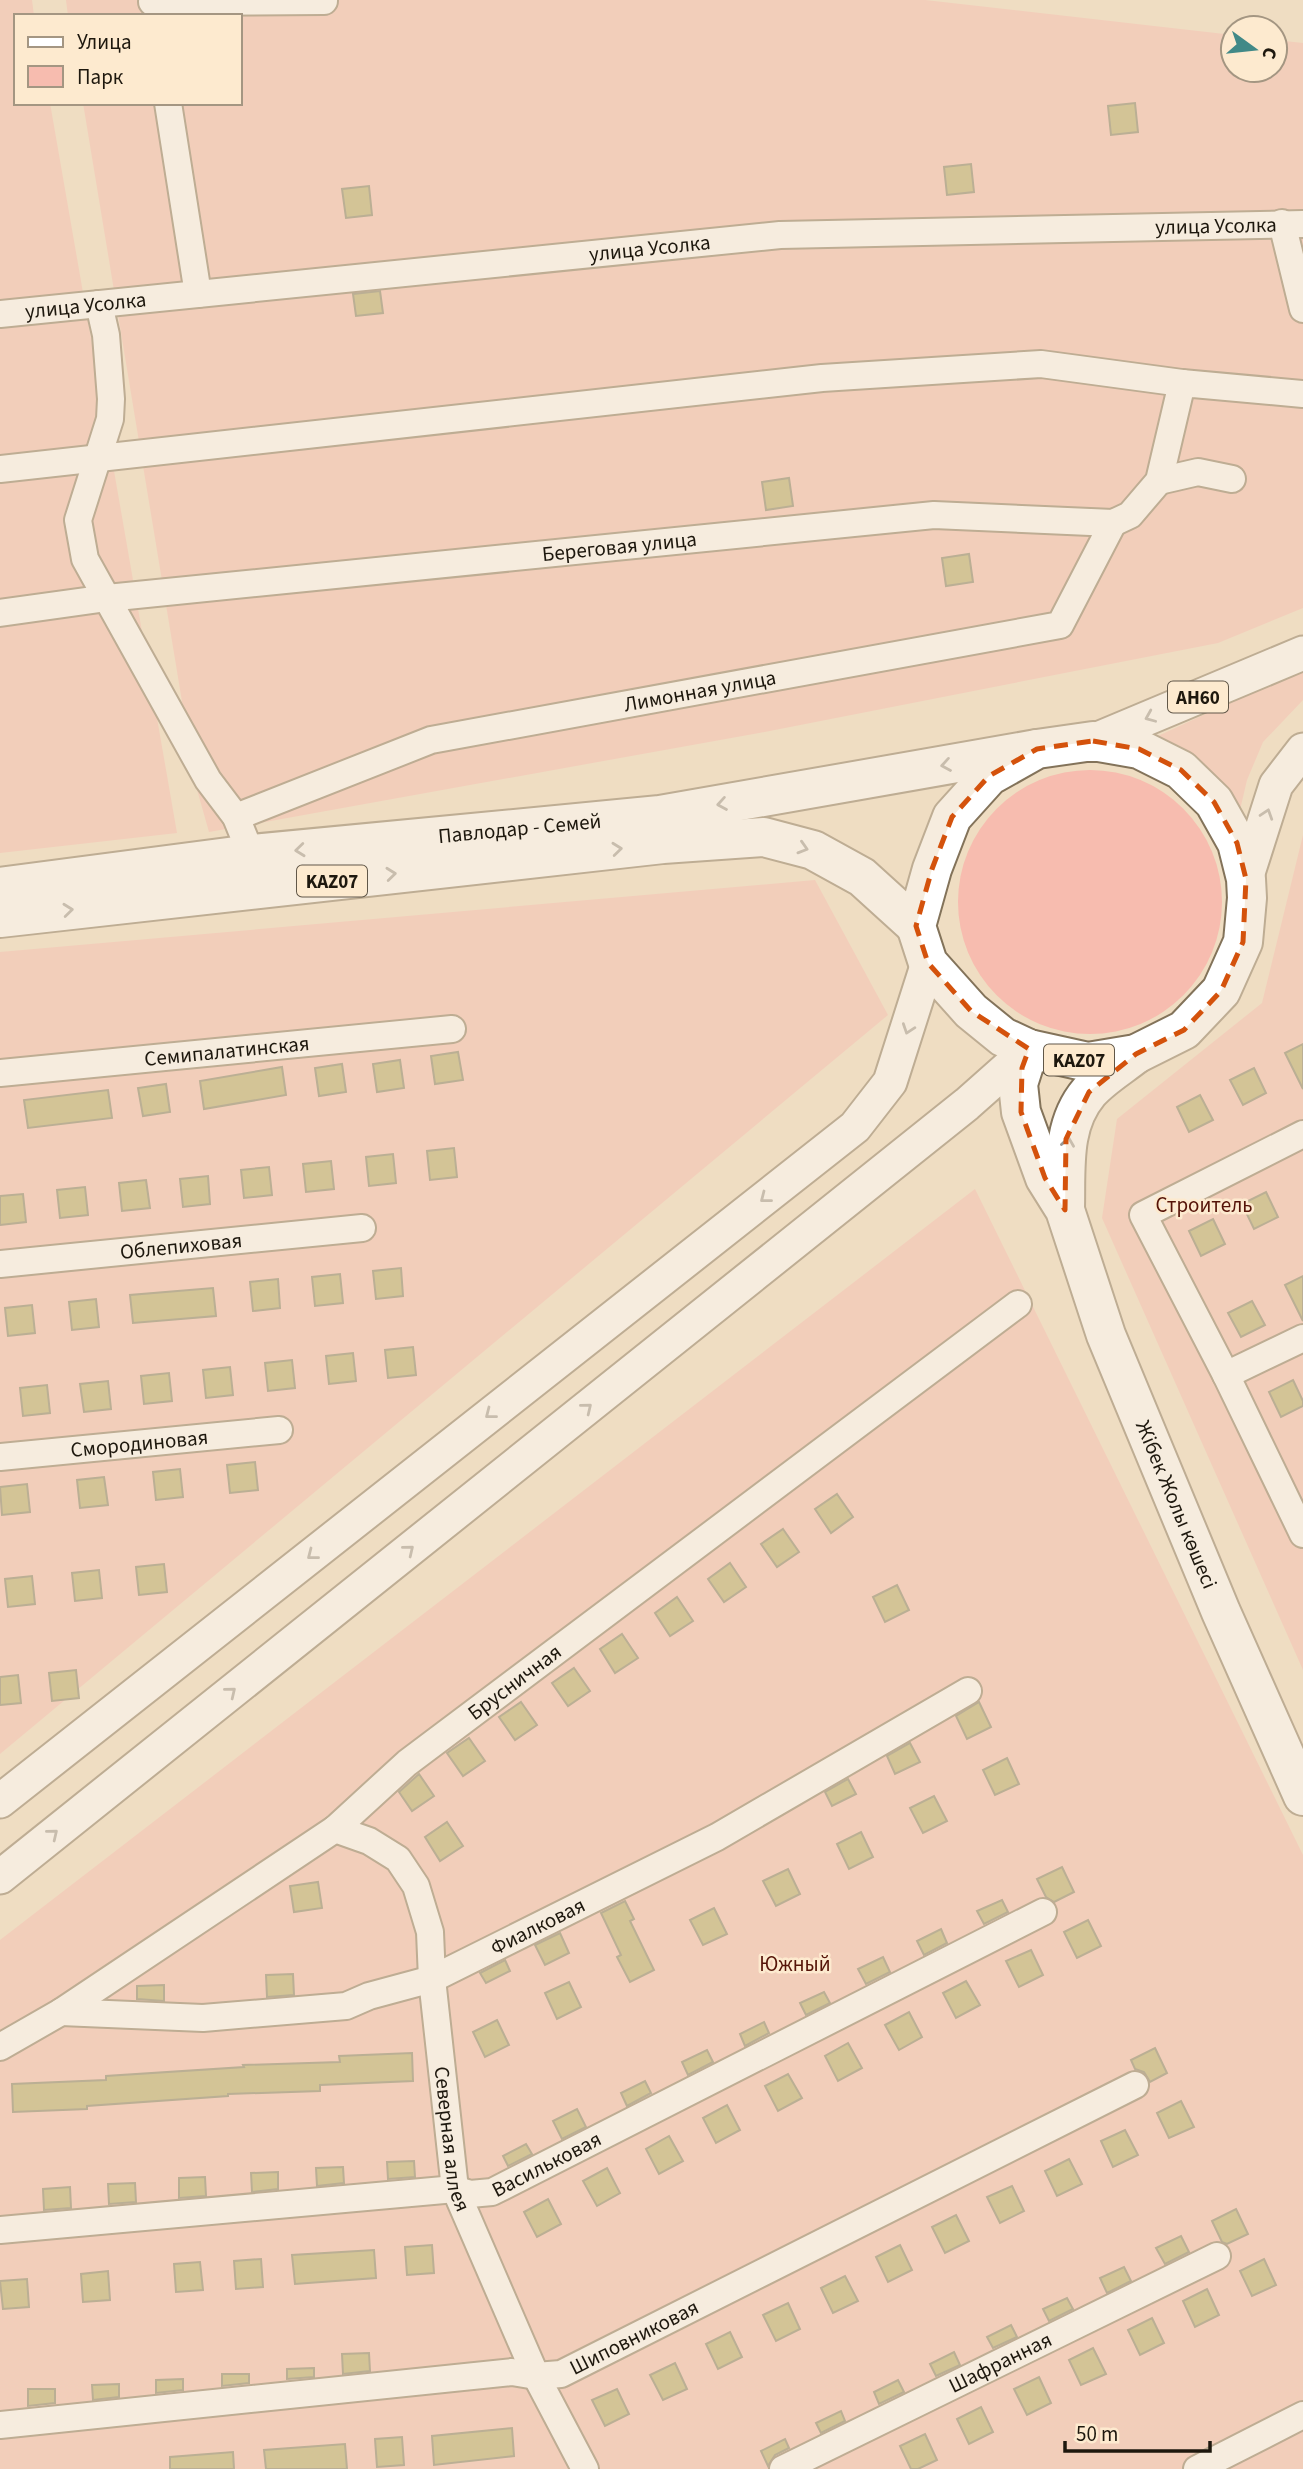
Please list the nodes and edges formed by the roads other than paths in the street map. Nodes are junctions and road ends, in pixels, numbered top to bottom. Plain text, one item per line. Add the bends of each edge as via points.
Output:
1 (324, 1) edge
2 (151, 6) edge
3 (168, 105) edge
4 (1292, 223) edge
5 (198, 294) junction
6 (99, 304) junction
7 (1303, 309) edge
8 (0, 314) edge
9 (1182, 383) junction
10 (1303, 394) edge
11 (97, 458) junction
12 (0, 469) edge
13 (1232, 479) dead end
14 (1159, 481) junction
15 (1122, 519) junction
16 (107, 598) junction
17 (0, 612) edge
18 (1303, 653) edge
19 (1093, 741) junction
20 (1037, 749) junction
21 (1303, 750) edge
22 (236, 817) junction
23 (251, 854) junction
24 (1246, 879) junction
25 (0, 887) edge
26 (0, 918) edge
27 (916, 926) junction
28 (928, 963) junction
29 (452, 1028) dead end
30 (1029, 1049) junction
31 (1136, 1054) junction
32 (0, 1073) edge
33 (1303, 1133) edge
34 (1065, 1210) junction
35 (362, 1228) dead end
36 (0, 1264) edge
37 (1018, 1304) dead end
38 (1303, 1338) edge
39 (1226, 1375) junction
40 (279, 1430) dead end
41 (0, 1457) edge
42 (1303, 1534) edge
43 (968, 1691) dead end
44 (1303, 1796) edge
45 (0, 1801) edge
46 (335, 1829) junction
47 (0, 1877) edge
48 (1043, 1912) dead end
49 (432, 1979) junction
50 (61, 2012) junction
51 (0, 2047) edge
52 (1135, 2085) dead end
53 (455, 2189) junction
54 (0, 2230) edge
55 (1217, 2256) dead end
56 (536, 2376) junction
57 (1303, 2415) edge
58 (0, 2425) edge
59 (585, 2469) edge
60 (783, 2469) edge
61 (1197, 2469) edge

1 - 2 street
3 - 5 street
4 - 5 street, улица Усолка via 780,235
4 - 7 street
5 - 6 street, улица Усолка
6 - 8 street, улица Усолка
6 - 11 street via 111,399 110,419
9 - 10 street
9 - 11 street via 1041,364 822,378
9 - 14 street
11 - 12 street
11 - 16 street via 78,520 85,559
13 - 14 street via 1198,472
14 - 15 street
15 - 16 street, Береговая улица via 934,515
15 - 22 street, Лимонная улица via 1060,625 431,740
16 - 17 street, Береговая улица
16 - 22 street via 208,780
18 -> 19 main road, АН60
19 - 20 highway, KAZ07
19 - 24 highway, KAZ07 via 1139,749 1181,770 1214,802 1237,842
20 -> 23 highway, Павлодар - Семей / KAZ07 via 660,815
20 - 27 highway, KAZ07 via 989,776 952,817
24 -> 21 main road via 1276,785
22 - 23 street
23 - 25 highway, Павлодар - Семей / KAZ07
24 - 31 highway, KAZ07 via 1243,942 1221,991 1184,1030
26 -> 27 highway, Павлодар - Семей / KAZ07 via 663,844 764,837 813,850 862,877
27 - 28 highway, KAZ07
28 - 30 highway, KAZ07 via 971,1011 1003,1037
28 -> 45 main road via 890,1082 855,1127
29 - 32 street, Семипалатинская
30 - 31 highway, KAZ07 via 1088,1062
30 - 34 highway, Жібек Жолы көшесі / KAZ07 via 1018,1084 1021,1112 1045,1178
47 -> 30 main road via 967,1104
34 -> 31 highway, Жібек Жолы көшесі / KAZ07 via 1066,1139 1072,1120 1089,1093
33 - 39 street via 1143,1215
34 - 44 highway, Жібек Жолы көшесі / KAZ07 via 1106,1335
35 - 36 street, Облепиховая
37 - 46 street, Брусничная via 407,1763
38 - 39 street
39 - 42 street
40 - 41 street, Смородиновая
43 - 49 street, Фиалковая via 717,1837
46 - 49 street, Северная аллея via 369,1841 398,1859 416,1886 430,1932
46 - 50 street, Брусничная
48 - 53 street, Васильковая via 492,2192 470,2194
49 - 50 street, Фиалковая via 346,2006 203,2018
49 - 53 street, Северная аллея
50 - 51 street, Брусничная
52 - 56 street, Шиповниковая via 561,2374
53 - 54 street, Васильковая
53 - 56 street, Северная аллея
55 - 60 street, Шафранная
56 - 58 street, Шиповниковая via 512,2372
56 - 59 street, Северная аллея
57 - 61 street

